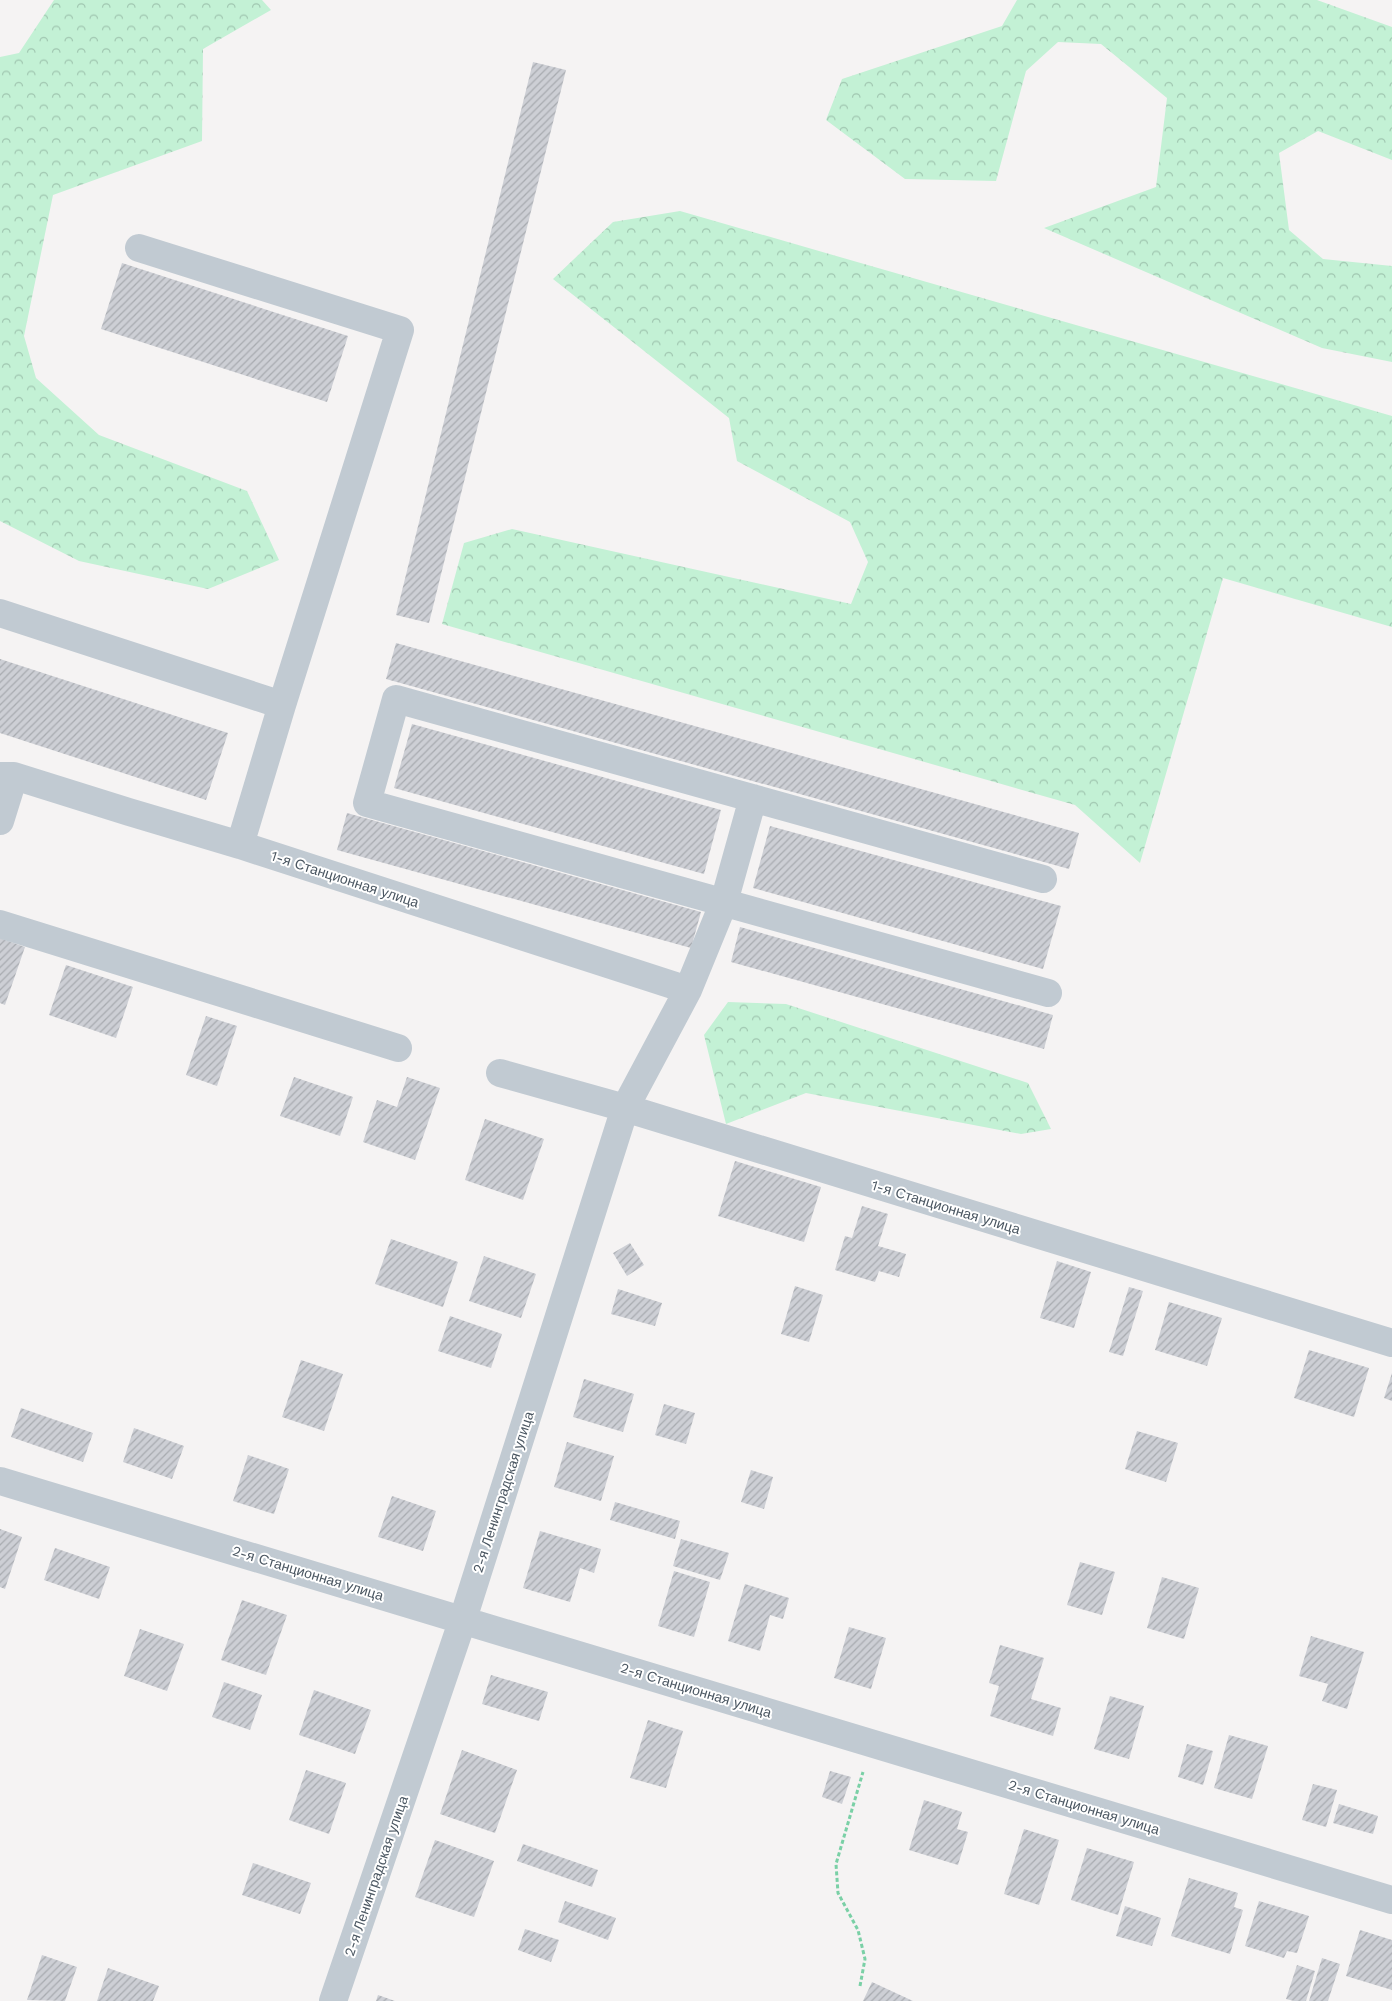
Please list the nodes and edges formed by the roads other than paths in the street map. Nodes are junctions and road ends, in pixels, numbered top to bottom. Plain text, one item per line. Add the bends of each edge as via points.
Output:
1 (138, 248) dead end
2 (0, 613) edge
3 (282, 705) junction
4 (7, 776) edge
5 (753, 798) junction
6 (0, 820) edge
7 (240, 845) junction
8 (1044, 880) dead end
9 (724, 902) junction
10 (0, 924) edge
11 (688, 990) junction
12 (1048, 993) dead end
13 (398, 1048) dead end
14 (500, 1074) dead end
15 (625, 1108) junction
16 (1392, 1343) edge
17 (0, 1481) edge
18 (463, 1619) junction
19 (1392, 1900) edge
20 (334, 2001) edge

1 - 3 street via 400,330
2 - 3 street
3 - 7 street
4 - 6 street
4 - 7 street, 1-я Станционная улица
5 - 8 street
5 - 9 street, 2-я Ленинградская улица
5 - 9 street via 396,699 367,803
7 - 11 street, 1-я Станционная улица
9 - 11 street, 2-я Ленинградская улица
9 - 12 street
10 - 13 street
11 - 15 street, 2-я Ленинградская улица
14 - 15 street, 1-я Станционная улица
15 - 16 street, 1-я Станционная улица
15 - 18 street, 2-я Ленинградская улица
17 - 18 street, 2-я Станционная улица
18 - 19 street, 2-я Станционная улица
18 - 20 street, 2-я Ленинградская улица

